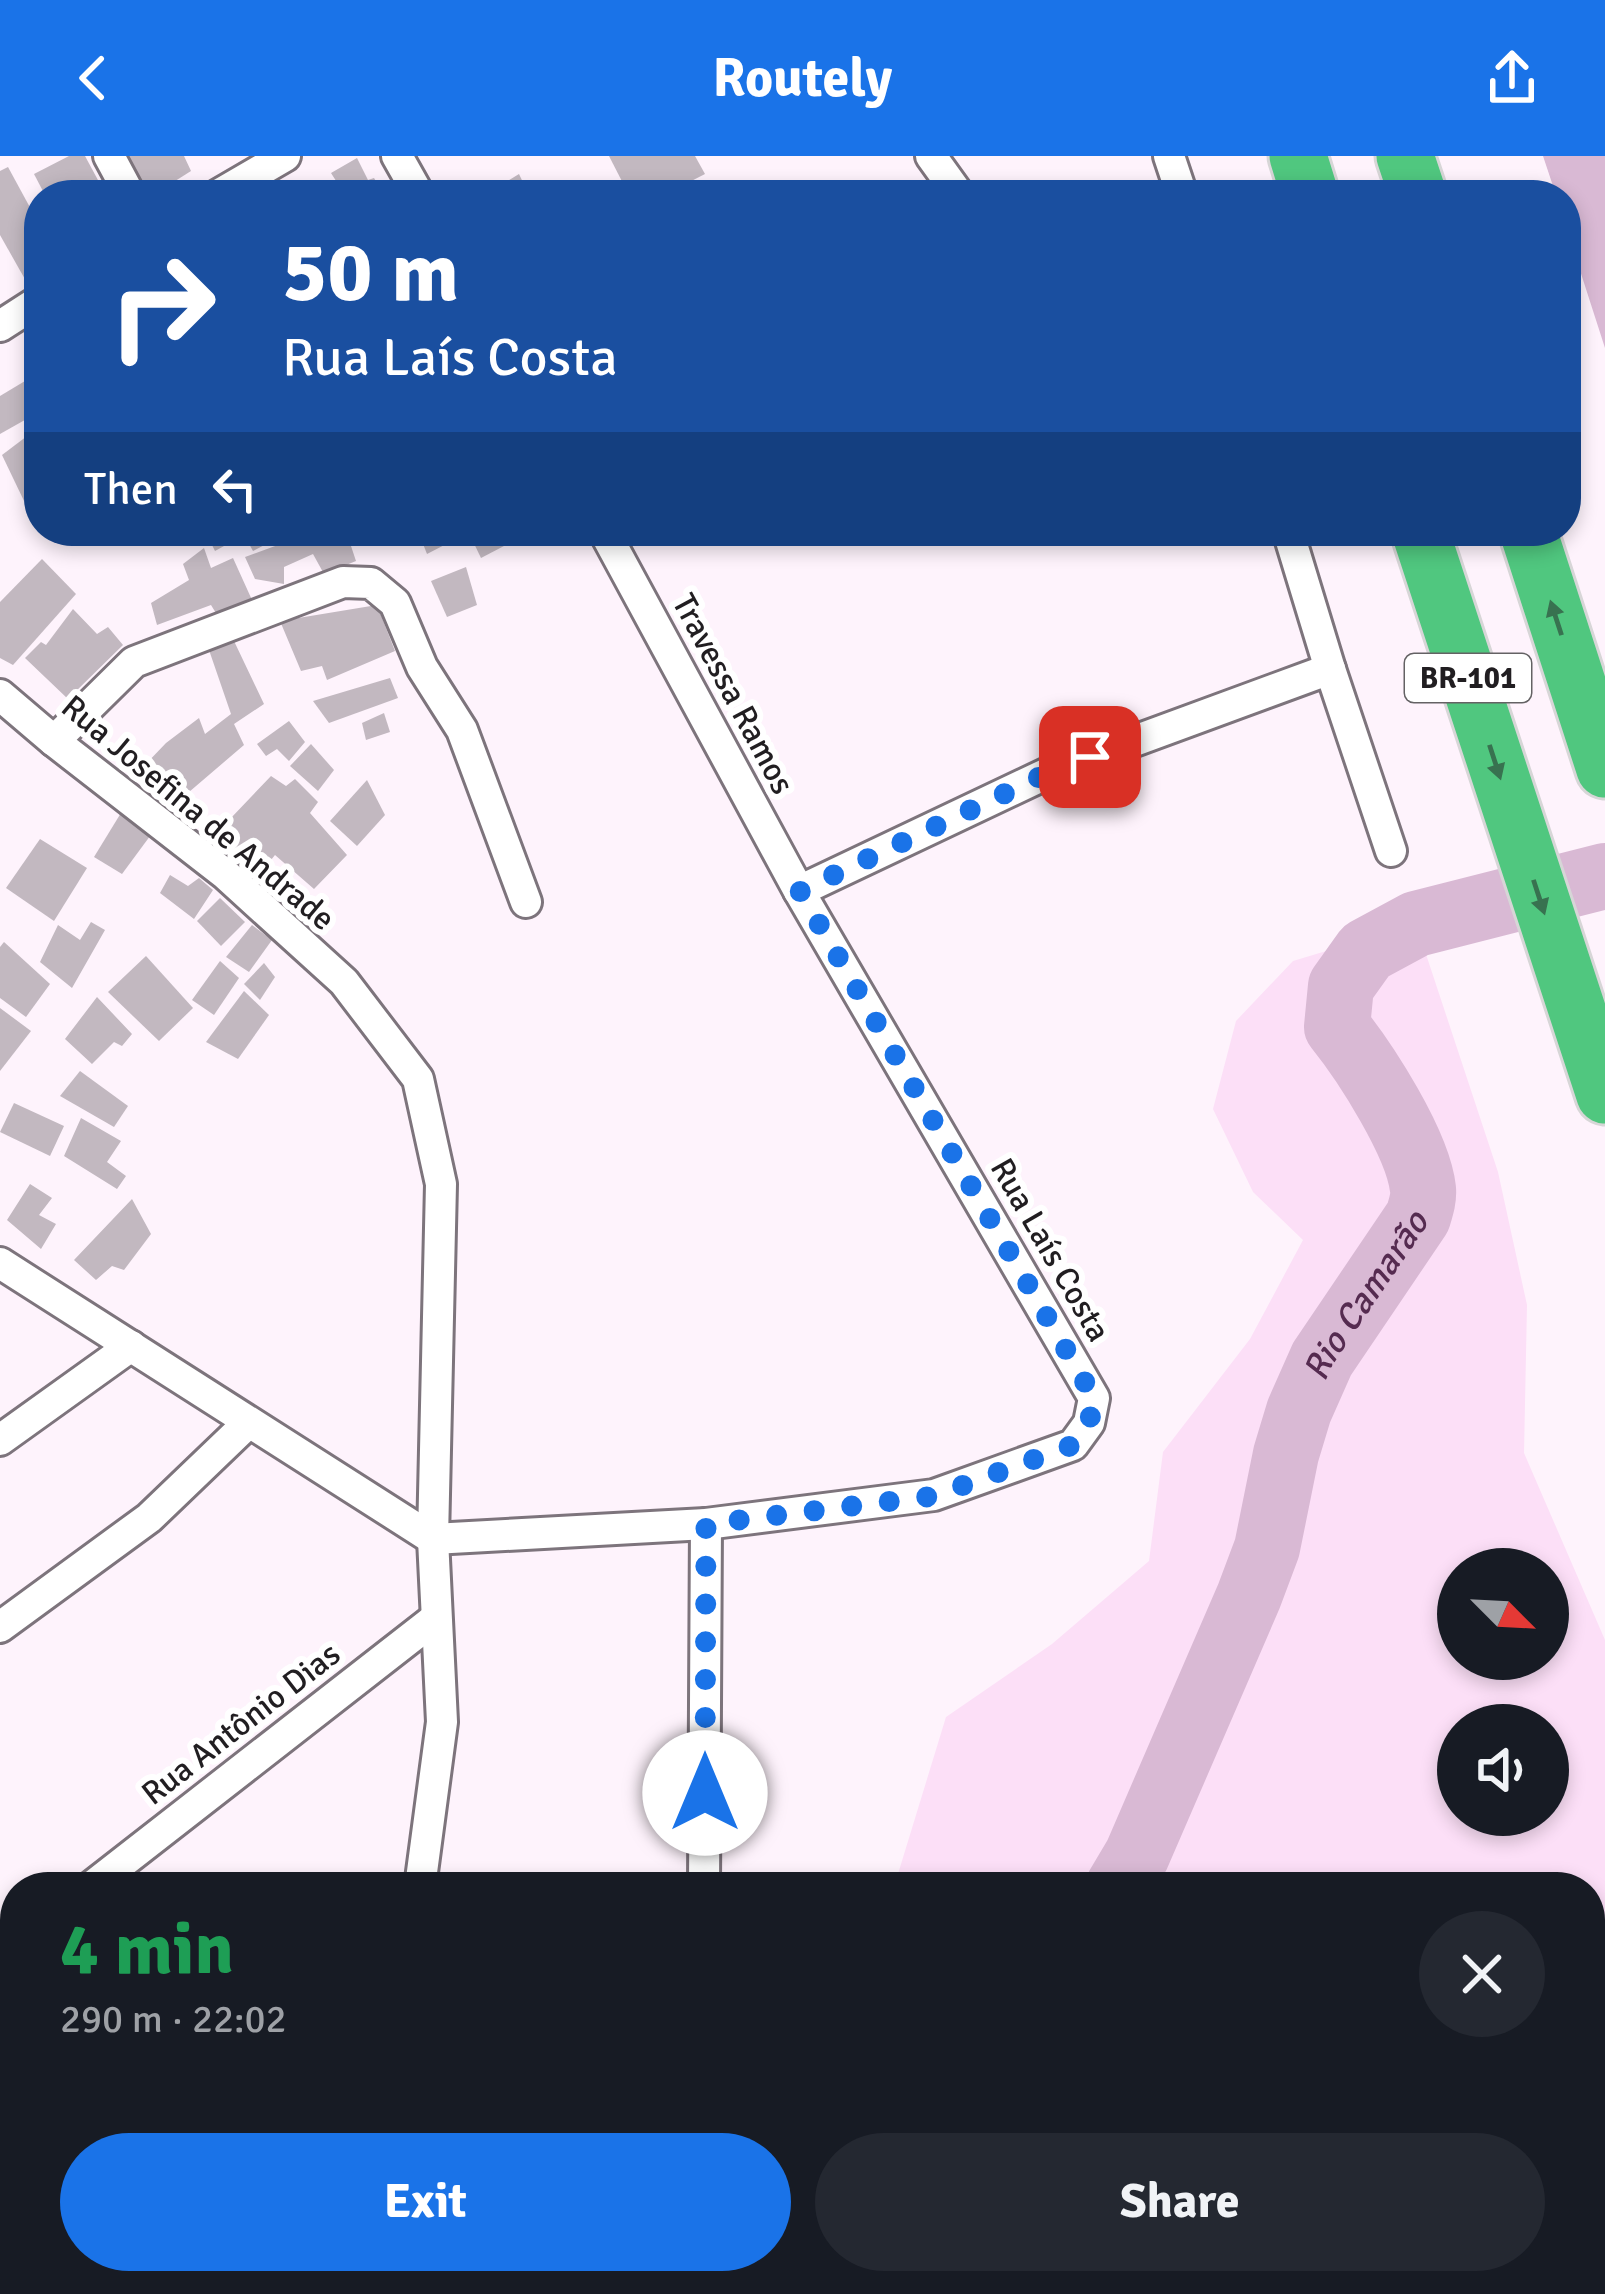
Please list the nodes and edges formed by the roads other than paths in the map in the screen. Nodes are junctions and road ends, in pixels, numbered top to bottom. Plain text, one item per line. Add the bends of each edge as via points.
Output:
1 (285, 156) edge
2 (244, 180) edge
3 (612, 546) edge
4 (1293, 546) edge
5 (1425, 546) edge
6 (1533, 546) edge
7 (1330, 669) junction
8 (0, 695) edge
9 (54, 741) junction
10 (1605, 769) edge
11 (1391, 851) dead end
12 (800, 891) junction
13 (526, 902) dead end
14 (1605, 1095) edge
15 (0, 1263) edge
16 (130, 1346) junction
17 (248, 1423) junction
18 (0, 1440) edge
19 (706, 1524) junction
20 (433, 1539) junction
21 (436, 1618) junction
22 (0, 1627) edge
23 (110, 1872) edge
24 (422, 1872) edge
25 (704, 1872) edge

1 - 2 street
3 - 12 street, Travessa Ramos
4 - 7 street
5 -> 14 highway, BR-101
10 -> 6 highway, BR-101
7 - 11 street
7 - 12 street via 1050,772
8 - 9 street, Rua Josefina de Andrade
9 - 13 street via 134,662 343,582 371,583 395,603 462,730
9 - 20 street, Rua Josefina de Andrade via 224,874 344,982 418,1079 441,1184
12 - 19 street, Rua Laís Costa via 1094,1398 1089,1424 1073,1445 934,1496
15 - 16 street
16 - 17 street
16 - 18 street
17 - 20 street
17 - 22 street via 149,1518
19 - 20 street, Rua Laís Costa
19 - 25 street
20 - 21 street, Rua Josefina de Andrade
21 - 23 street, Rua Antônio Dias
21 - 24 street, Rua Josefina de Andrade via 442,1722

